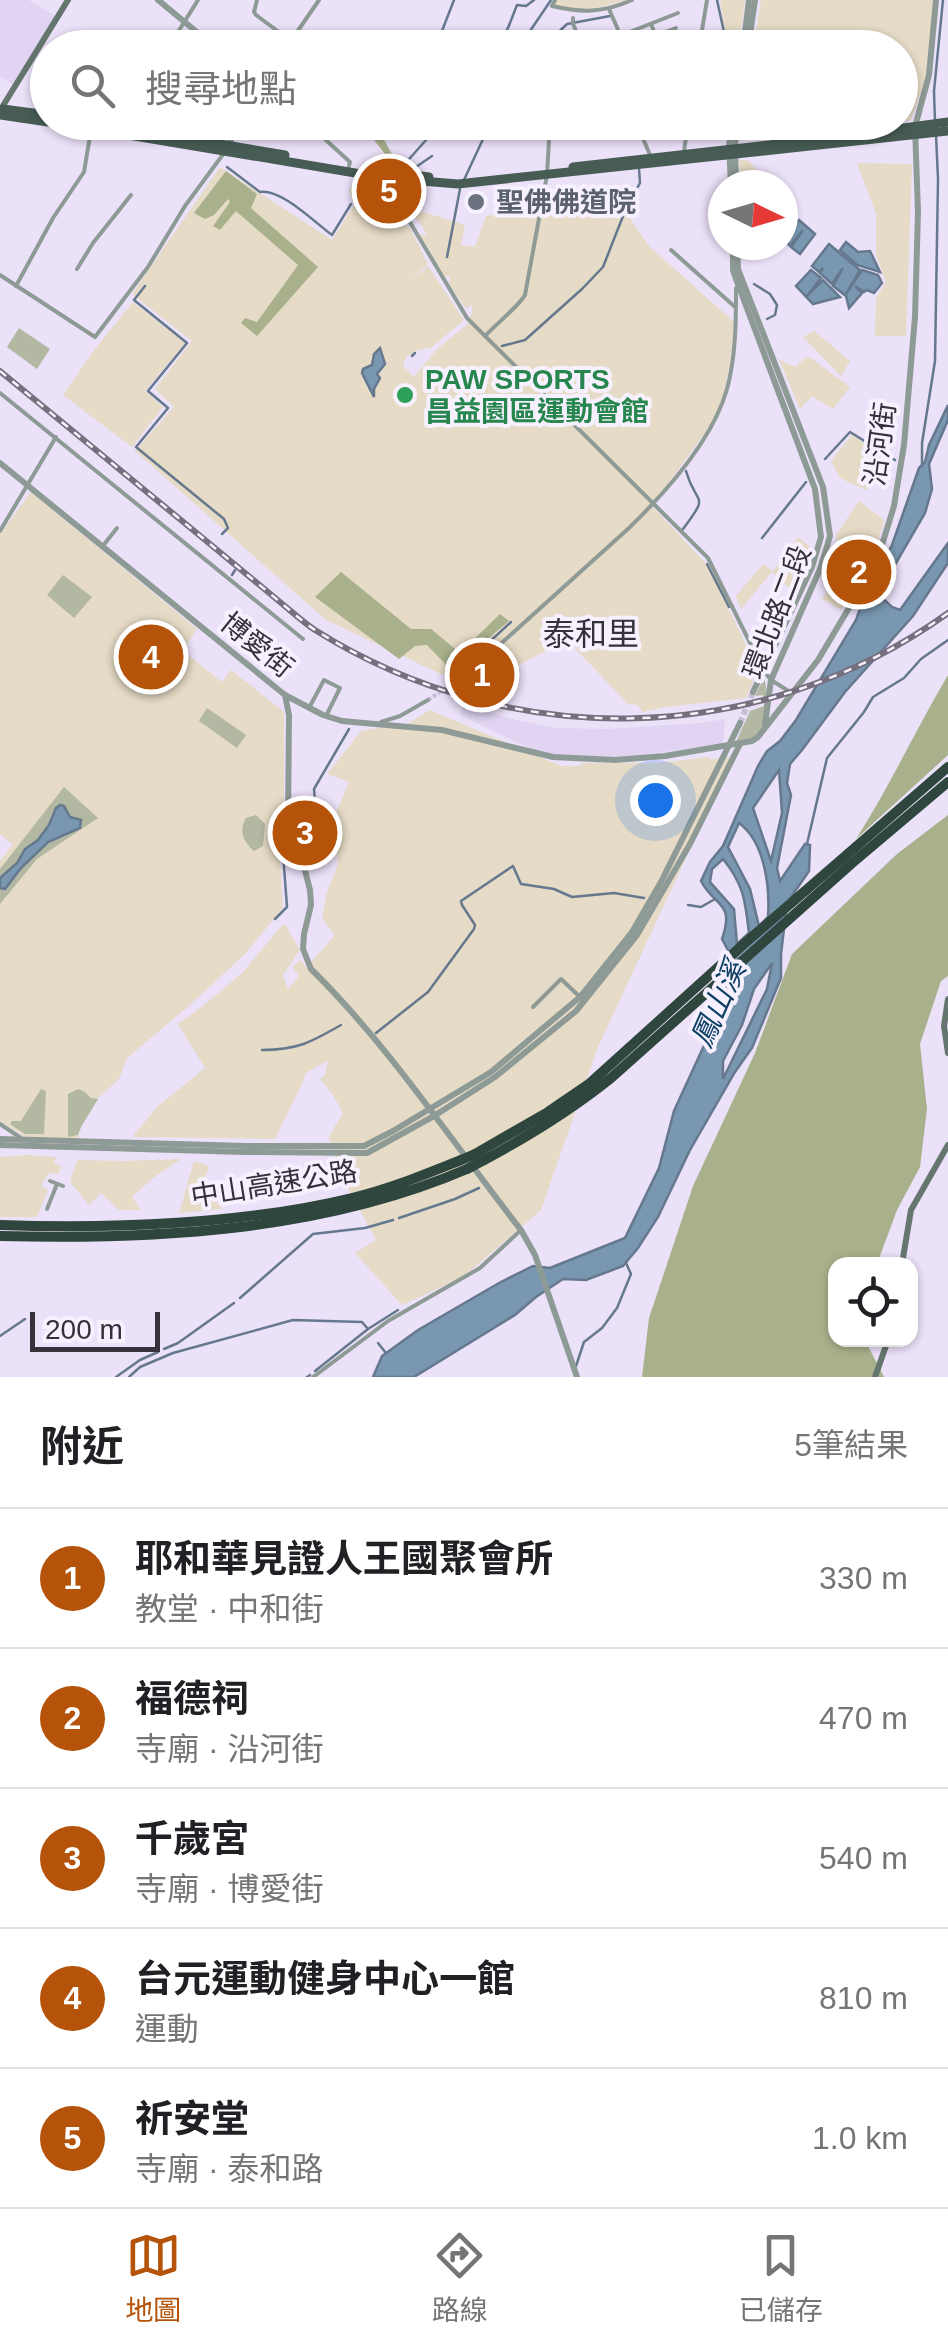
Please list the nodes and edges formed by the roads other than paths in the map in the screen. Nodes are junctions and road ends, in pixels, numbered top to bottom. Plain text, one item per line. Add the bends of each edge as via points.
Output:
1 (68, 0) edge
2 (158, 0) edge
3 (198, 0) edge
4 (258, 0) edge
5 (319, 0) edge
6 (632, 0) edge
7 (707, 0) edge
8 (752, 0) edge
9 (936, 0) edge
10 (553, 3) edge
11 (608, 9) junction
12 (678, 13) dead end
13 (573, 21) dead end
14 (184, 22) junction
15 (651, 24) junction
16 (676, 28) dead end
17 (50, 30) edge
18 (179, 30) edge
19 (194, 30) edge
20 (276, 30) edge
21 (299, 30) edge
22 (577, 30) edge
23 (618, 30) edge
24 (635, 30) edge
25 (654, 30) edge
26 (671, 30) edge
27 (702, 30) edge
28 (748, 30) edge
29 (30, 62) edge
30 (0, 111) edge
31 (30, 117) edge
32 (918, 118) edge
33 (948, 122) edge
34 (918, 130) edge
35 (918, 131) edge
36 (948, 131) edge
37 (88, 140) edge
38 (178, 140) edge
39 (231, 140) edge
40 (326, 140) edge
41 (549, 140) edge
42 (643, 140) edge
43 (685, 140) edge
44 (734, 140) edge
45 (837, 140) edge
46 (915, 140) edge
47 (228, 148) junction
48 (732, 152) junction
49 (683, 154) junction
50 (650, 158) junction
51 (350, 166) junction
52 (733, 170) edge
53 (369, 172) junction
54 (547, 172) junction
55 (130, 196) dead end
56 (671, 250) dead end
57 (734, 260) edge
58 (737, 260) edge
59 (78, 269) dead end
60 (0, 275) edge
61 (16, 286) junction
62 (743, 298) junction
63 (736, 310) junction
64 (484, 336) junction
65 (0, 393) edge
66 (56, 437) junction
67 (0, 463) edge
68 (28, 486) junction
69 (654, 504) junction
70 (117, 528) dead end
71 (0, 531) edge
72 (102, 547) junction
73 (303, 640) dead end
74 (764, 672) junction
75 (465, 676) tunnel mouth
76 (770, 680) junction
77 (754, 692) tunnel mouth
78 (792, 694) junction
79 (285, 695) junction
80 (428, 700) tunnel mouth
81 (309, 708) junction
82 (326, 716) junction
83 (740, 723) tunnel mouth
84 (366, 724) junction
85 (764, 730) junction
86 (741, 743) junction
87 (729, 744) junction
88 (948, 767) edge
89 (948, 782) edge
90 (848, 860) junction
91 (580, 997) junction
92 (948, 999) edge
93 (534, 1006) dead end
94 (948, 1053) edge
95 (432, 1112) junction
96 (0, 1124) edge
97 (0, 1142) edge
98 (25, 1143) junction
99 (948, 1145) edge
100 (480, 1157) junction
101 (464, 1164) junction
102 (63, 1186) dead end
103 (46, 1209) dead end
104 (0, 1225) edge
105 (523, 1232) junction
106 (0, 1236) edge
107 (903, 1257) edge
108 (886, 1347) edge
109 (313, 1377) edge
110 (577, 1377) edge
111 (876, 1377) edge

1 - 17 main road
2 - 14 street
3 - 14 street
4 - 20 street via 256,16
5 - 21 street
6 - 11 street
7 - 27 street
8 - 28 street
9 - 32 street, 沿河街
10 - 11 street via 583,13
11 - 23 street
12 - 15 street
13 - 22 street
14 - 18 street
14 - 19 street
15 - 24 street
15 - 25 street
16 - 26 street
29 - 30 main road
30 - 31 main road
33 - 34 main road
35 - 36 main road
37 - 61 street via 84,172
38 - 47 main road
39 - 47 street
40 - 51 street
41 - 54 street
42 - 50 street
43 - 49 street
44 - 48 street
45 - 48 main road
46 - 78 street, 沿河街 via 914,339 894,506 878,558
47 - 51 main road
47 - 53 main road
47 - 61 street via 95,338
48 - 49 main road
48 - 52 street
48 - 54 main road
49 - 50 main road
50 - 54 main road
51 - 53 main road
53 - 54 main road via 464,181
53 - 64 street
54 - 64 street via 524,296
55 - 59 street
56 - 63 street
57 - 62 street, 環北路二段
58 - 62 street, 環北路二段
60 - 61 street
62 - 63 street
62 - 74 street, 環北路二段 via 820,514 812,567
62 - 76 street, 環北路二段 via 823,487 830,536
63 - 69 street via 732,364 714,422
64 - 69 street
65 - 66 street
66 - 68 street
66 - 73 street
67 - 68 street, 博愛街
68 - 71 street
68 - 72 street, 博愛街
69 - 74 street via 708,558
69 - 75 street
70 - 72 street
72 - 79 street, 博愛街
74 - 76 street
74 - 77 street, 環北路二段
76 - 78 street
76 - 85 street, 環北路二段
78 - 85 street, 沿河街
79 - 81 street
79 - 95 street, 博愛街 via 288,821 310,890 305,956
80 - 84 street
81 - 82 street
81 - 82 street via 324,680 340,688
82 - 84 street
83 - 87 street
84 - 87 street via 442,730 565,758 665,756
85 - 86 street
86 - 87 street
86 - 95 street via 638,935 576,1011 495,1077
87 - 91 street via 656,892
88 - 90 highway
89 - 90 highway
90 - 100 highway, 中山高速公路 via 588,1084
90 - 100 highway, 中山高速公路 via 611,1078 528,1138
91 - 93 street via 561,978
91 - 95 street
92 - 94 main road
95 - 98 street via 364,1146
95 - 105 street, 博愛街
96 - 98 street
97 - 98 street
99 - 107 main road via 912,1210
100 - 101 highway, 中山高速公路, bridge
101 - 104 highway, 中山高速公路 via 292,1210 128,1224
101 - 106 highway, 中山高速公路 via 396,1196 304,1219 142,1234
102 - 103 street via 53,1182
105 - 109 street via 480,1268 388,1321
105 - 110 street, 博愛街
108 - 111 main road

